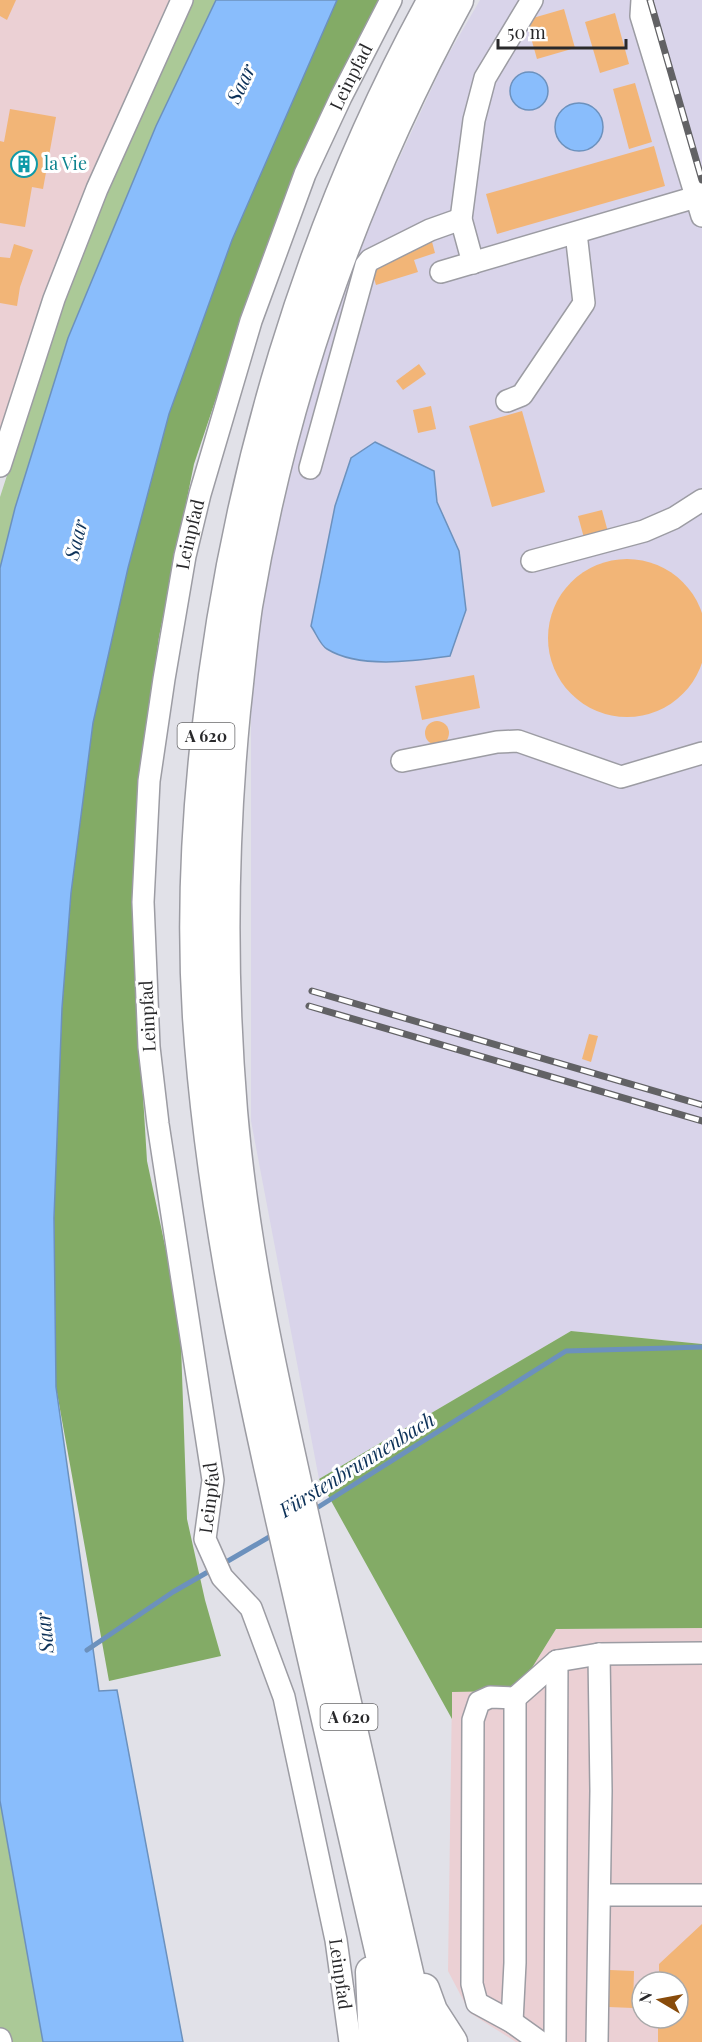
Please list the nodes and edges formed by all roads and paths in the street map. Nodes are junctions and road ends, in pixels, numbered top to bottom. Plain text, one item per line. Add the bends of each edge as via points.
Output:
1 (182, 0) edge
2 (391, 0) edge
3 (433, 0) edge
4 (458, 0) edge
5 (532, 0) edge
6 (642, 0) edge
7 (699, 206) edge
8 (461, 219) junction
9 (576, 233) junction
10 (473, 263) junction
11 (441, 272) dead end
12 (507, 401) dead end
13 (0, 466) edge
14 (310, 468) dead end
15 (702, 500) edge
16 (532, 561) dead end
17 (702, 753) edge
18 (402, 761) dead end
19 (288, 1500) junction
20 (702, 1653) edge
21 (599, 1654) junction
22 (557, 1661) junction
23 (515, 1698) junction
24 (600, 1895) junction
25 (702, 1895) edge
26 (379, 1896) junction
27 (512, 2022) junction
28 (350, 2042) edge
29 (374, 2042) edge
30 (401, 2042) edge
31 (424, 2042) edge
32 (452, 2042) edge
33 (540, 2042) edge
34 (555, 2042) edge
35 (597, 2042) edge

1 - 13 lane via 97,189 54,299
2 - 28 lane, Leinpfad via 305,174 251,321 200,494 185,556 149,781 143,902 149,1047 158,1124 213,1480 205,1539 218,1569 251,1608 284,1697 336,1940
3 - 19 highway, A 620 via 354,164 296,314 275,382 224,608 201,786 195,927 206,1112 233,1290
4 - 19 highway, A 620 via 374,173 324,304 294,394 246,611 228,785 226,1011 232,1113
5 - 8 lane via 486,78 474,120
6 - 7 lane via 641,16
7 - 9 lane
8 - 10 lane
8 - 14 lane via 430,230 366,265
9 - 10 lane
9 - 12 lane via 584,303 522,395
10 - 11 lane
15 - 16 lane via 644,531
17 - 18 lane via 621,777 518,741
19 - 26 highway, A 620
20 - 21 lane
21 - 22 lane
21 - 24 lane
22 - 23 lane
22 - 34 lane
23 - 27 lane
23 - 27 lane via 490,1696 479,1702 473,1720 472,1984 477,2003
24 - 25 lane
24 - 35 lane
26 - 29 highway
26 - 30 highway, A 620
26 - 31 highway, A 620
26 - 32 highway via 432,2012
27 - 33 lane

